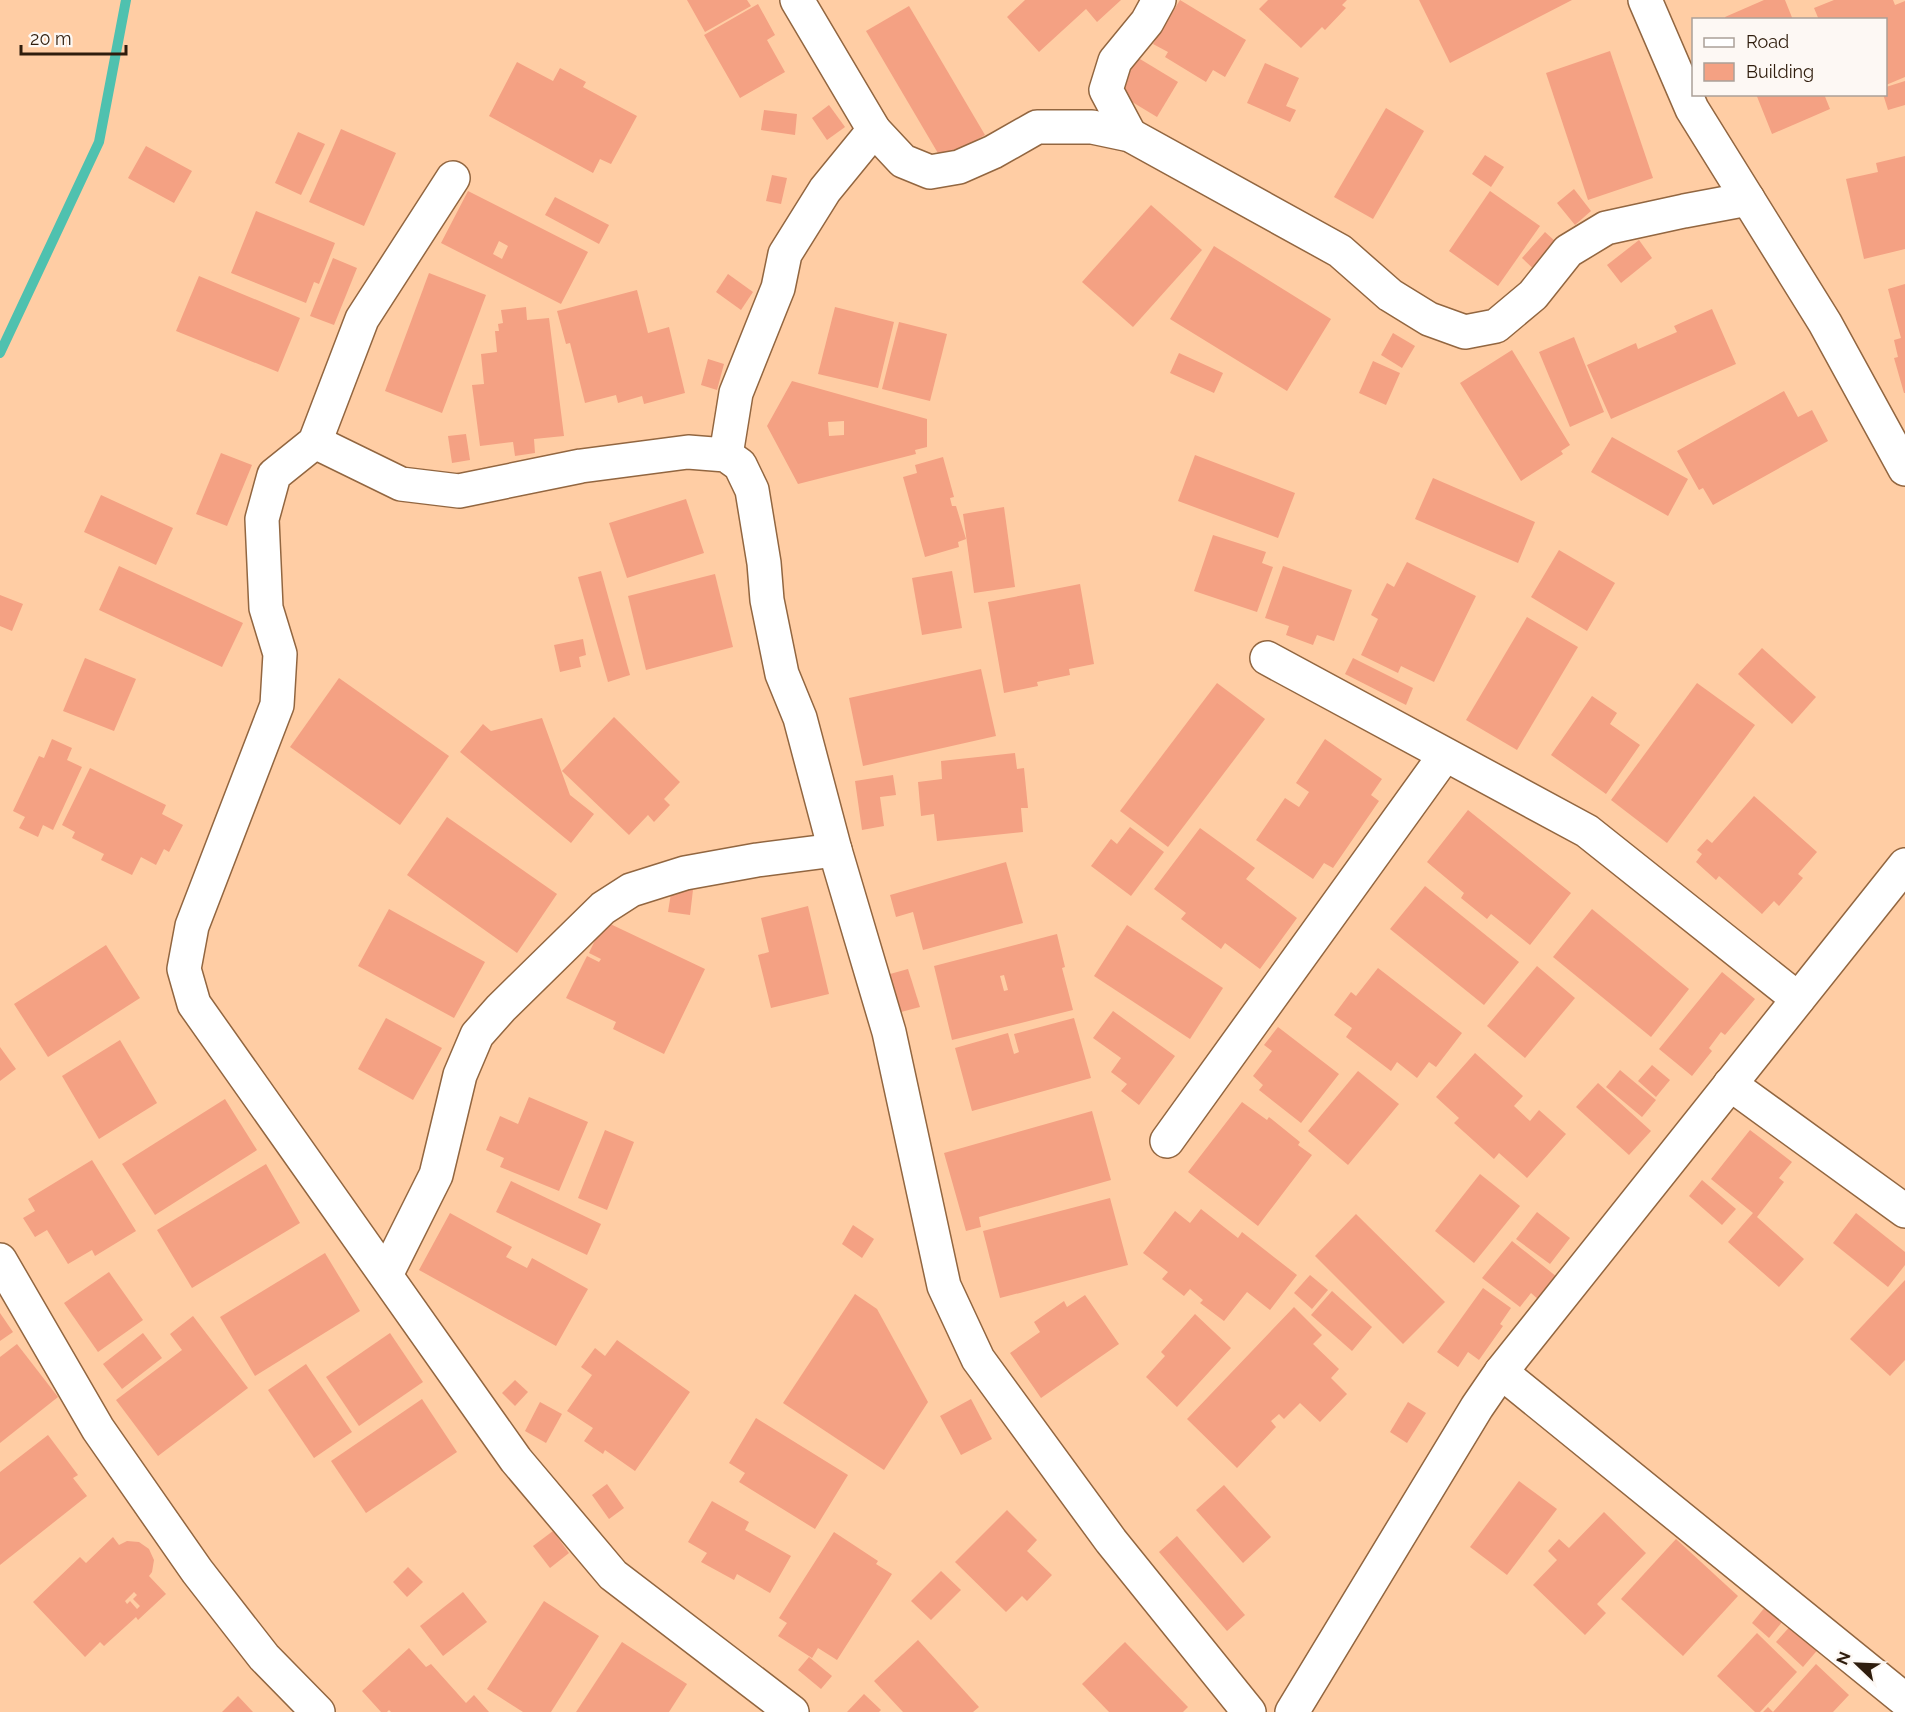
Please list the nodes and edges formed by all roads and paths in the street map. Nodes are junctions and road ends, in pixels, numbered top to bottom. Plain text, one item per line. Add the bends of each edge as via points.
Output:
1 (797, 0) edge
2 (1159, 0) edge
3 (1646, 0) edge
4 (874, 130) junction
5 (1130, 135) junction
6 (453, 178) dead end
7 (1748, 200) junction
8 (315, 442) junction
9 (726, 455) junction
10 (1905, 469) edge
11 (1267, 658) dead end
12 (1445, 755) junction
13 (836, 850) junction
14 (1905, 865) edge
15 (1798, 999) junction
16 (1730, 1084) junction
17 (1167, 1141) dead end
18 (1905, 1211) edge
19 (0, 1260) edge
20 (386, 1275) junction
21 (1501, 1372) junction
22 (1905, 1700) edge
23 (318, 1712) edge
24 (792, 1712) edge
25 (1249, 1712) edge
26 (1292, 1712) edge

1 - 4 street
2 - 5 street via 1147,22 1115,61 1106,90
3 - 7 street via 1692,109
4 - 5 street via 903,161 930,172 959,168 1037,127 1092,127
4 - 9 street via 825,190 785,254 778,288 736,393
5 - 7 street via 1340,251 1390,295 1429,319 1465,332 1496,326 1533,295 1568,251 1606,228
6 - 8 street via 362,318
7 - 10 street via 1825,323
8 - 9 street via 402,484 459,491 580,466 688,452
8 - 20 street via 274,475 262,519 266,608 280,654 277,705 192,926 184,969 194,1004
9 - 13 street via 741,465 752,490 782,674 800,718
11 - 12 street
12 - 15 street via 1587,831
12 - 17 street
13 - 20 street via 685,873 631,890 603,908 477,1035 460,1075 436,1174
13 - 25 street via 889,1032 944,1286 978,1359 1111,1541
14 - 15 street
15 - 16 street
16 - 18 street
16 - 21 street
19 - 23 street via 98,1429 190,1561 264,1657
20 - 24 street via 516,1460 613,1575
21 - 22 street
21 - 26 street

